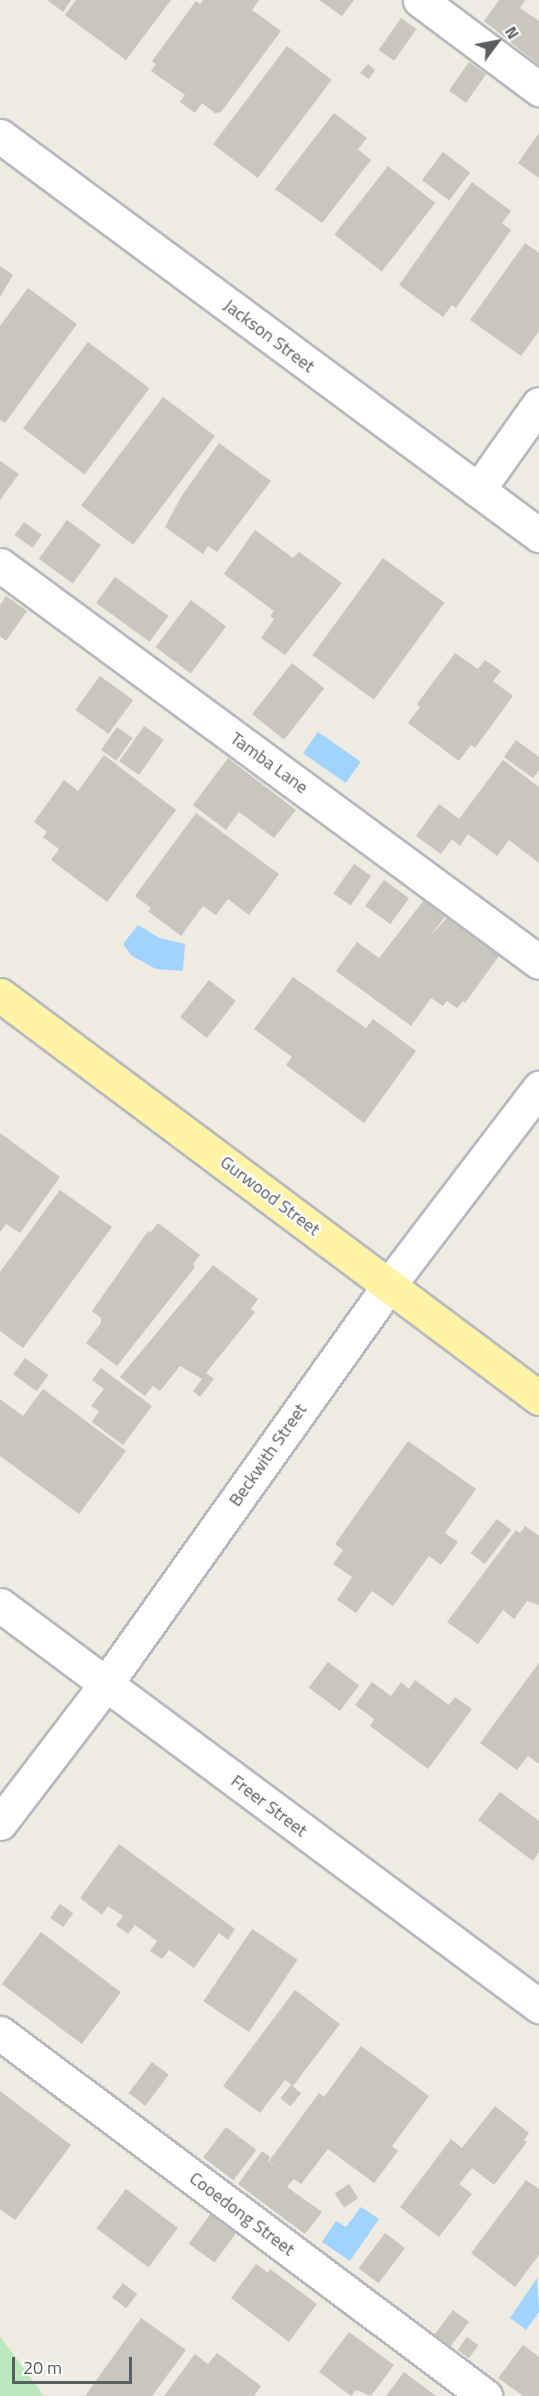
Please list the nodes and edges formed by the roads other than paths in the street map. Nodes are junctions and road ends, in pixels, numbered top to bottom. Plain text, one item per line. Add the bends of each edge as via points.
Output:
1 (420, 0) edge
2 (539, 89) edge
3 (0, 136) edge
4 (539, 404) edge
5 (478, 490) junction
6 (539, 536) edge
7 (0, 565) edge
8 (539, 962) edge
9 (0, 995) edge
10 (539, 1088) edge
11 (389, 1285) junction
12 (539, 1398) edge
13 (0, 1605) edge
14 (105, 1685) junction
15 (0, 1823) edge
16 (539, 2006) edge
17 (0, 2033) edge
18 (485, 2396) edge

1 - 2 street
3 - 5 street, Jackson Street
4 - 5 street
5 - 6 street, Jackson Street
7 - 8 street, Tamba Lane
9 - 11 main road, Gurwood Street
10 - 11 street, Beckwith Street
11 - 12 main road, Gurwood Street
11 - 14 street, Beckwith Street
13 - 14 street, Freer Street
14 - 15 street, Beckwith Street
14 - 16 street, Freer Street
17 - 18 street, Cooedong Street

